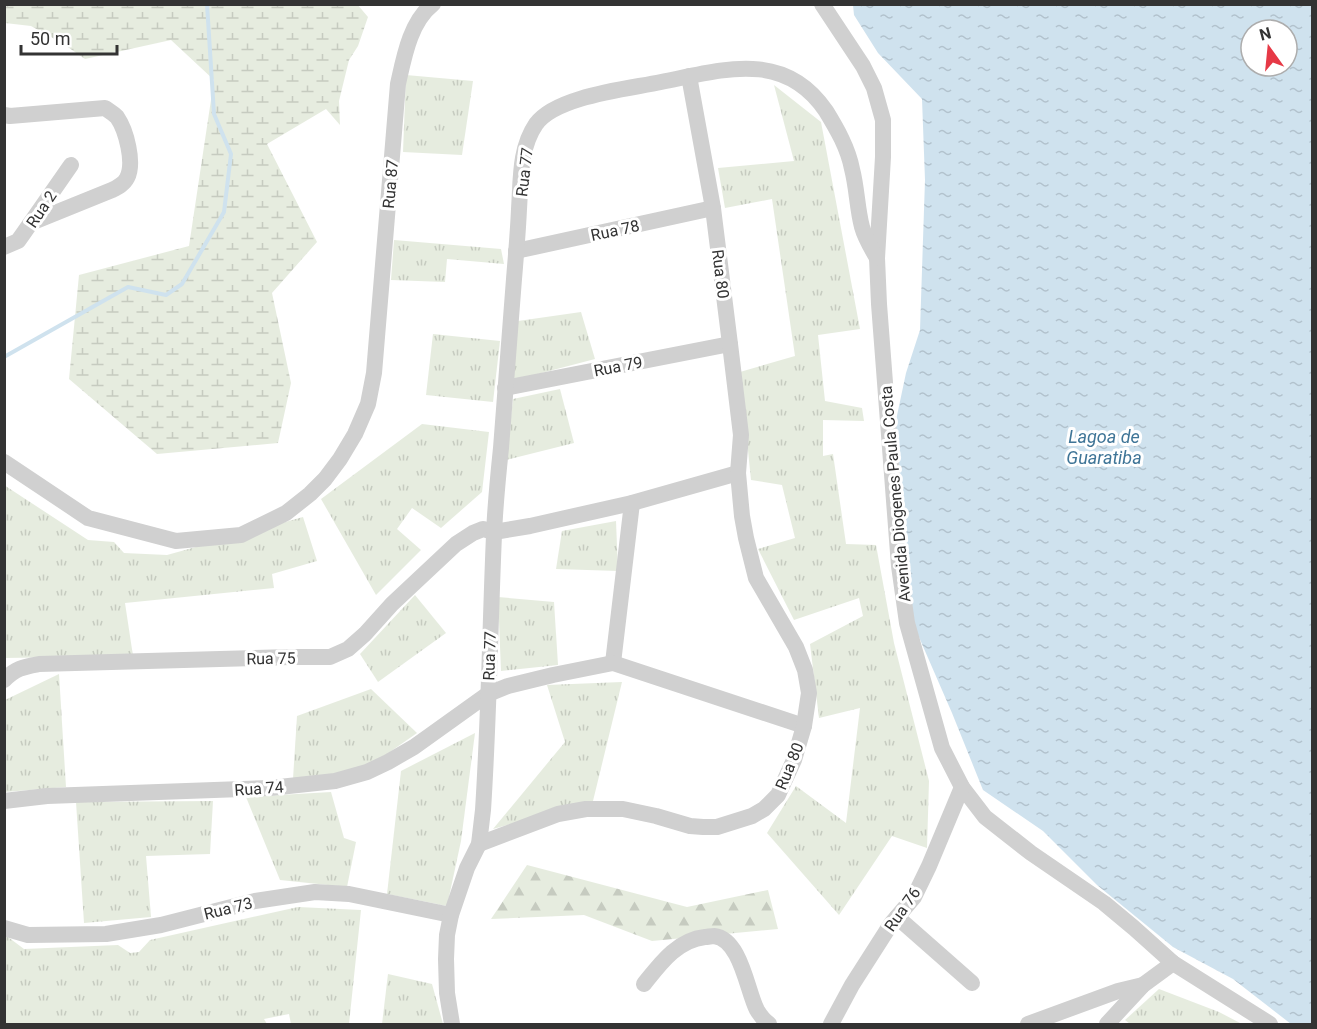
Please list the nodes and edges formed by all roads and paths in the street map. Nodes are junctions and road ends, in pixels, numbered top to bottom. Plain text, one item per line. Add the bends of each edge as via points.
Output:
1 (434, 4) edge
2 (822, 4) edge
3 (689, 76) junction
4 (4, 115) edge
5 (70, 165) dead end
6 (713, 208) junction
7 (33, 222) junction
8 (4, 247) edge
9 (516, 252) junction
10 (877, 258) junction
11 (730, 344) junction
12 (505, 388) junction
13 (4, 462) edge
14 (738, 473) junction
15 (632, 503) junction
16 (494, 532) junction
17 (613, 663) junction
18 (4, 680) edge
19 (488, 694) junction
20 (804, 726) junction
21 (962, 787) junction
22 (4, 801) edge
23 (479, 844) junction
24 (451, 915) junction
25 (897, 916) junction
26 (4, 928) edge
27 (1173, 963) junction
28 (972, 983) dead end
29 (644, 984) dead end
30 (1143, 985) junction
31 (452, 1024) edge
32 (769, 1024) edge
33 (831, 1024) edge
34 (1028, 1024) edge
35 (1107, 1024) edge
36 (1270, 1024) edge

1 - 13 street, Rua 87 via 414,29 398,84 374,373 368,404 355,435 325,479 286,513 241,535 176,541 88,518
2 - 10 street, Avenida Diogenes Paula Costa via 863,66 883,120
3 - 6 street, Rua 80
3 - 9 street, Rua 77 via 573,100 538,121 523,155
3 - 10 street, Rua 77 via 738,68 763,69 786,75 807,89 844,142 861,224
4 - 7 street via 105,108 117,117 126,140 131,168 122,185
5 - 7 street, Rua 2
6 - 9 street, Rua 78
6 - 11 street, Rua 80
7 - 8 street, Rua 2 via 18,240
9 - 12 street, Rua 77
10 - 21 street, Avenida Diogenes Paula Costa via 902,595 942,748
11 - 12 street, Rua 79
11 - 14 street, Rua 80 via 741,435
12 - 16 street, Rua 77
14 - 15 street
14 - 20 street, Rua 80 via 742,516 756,578 796,646 805,670 809,693
15 - 16 street
15 - 17 street
16 - 18 street, Rua 75 via 483,529 456,544 356,642 330,657 39,664 22,667
16 - 19 street, Rua 77
17 - 19 street, Rua 74
17 - 20 street
19 - 22 street, Rua 74 via 388,762 335,781 270,788
19 - 23 street
20 - 23 street, Rua 80 via 778,795 752,816 710,827 690,826 623,809 586,809 558,814
21 - 25 street, Rua 76 via 914,897
21 - 27 street, Avenida Diogenes Paula Costa via 986,817 1104,903
23 - 24 street
24 - 26 street, Rua 73 via 349,894 315,892 106,934 28,934
24 - 31 street via 446,959
25 - 28 street
25 - 33 street, Rua 76
27 - 30 street
27 - 36 street, Avenida Diogenes Paula Costa
29 - 32 street via 680,946 715,936 725,940 735,953 758,1010
30 - 34 street
30 - 35 street

